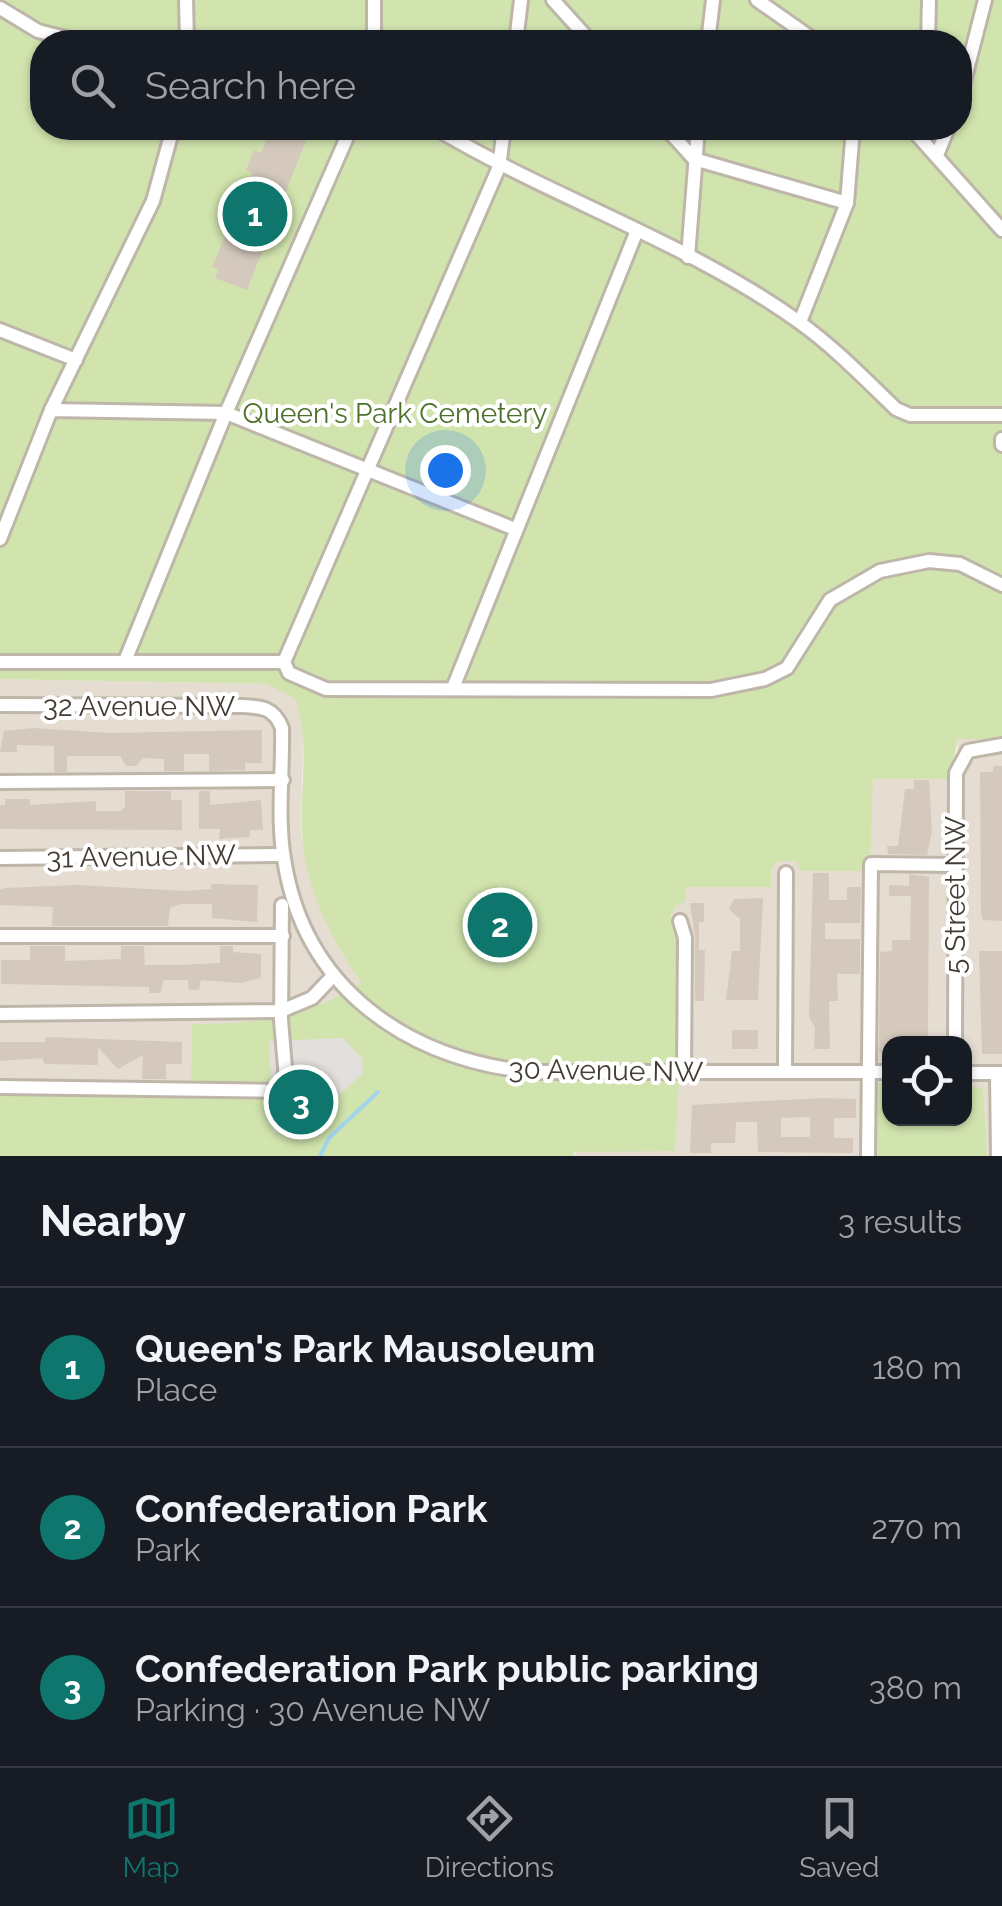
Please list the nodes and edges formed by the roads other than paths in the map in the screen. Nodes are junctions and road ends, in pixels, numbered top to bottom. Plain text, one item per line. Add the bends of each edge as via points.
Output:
1 (186, 0) edge
2 (374, 0) edge
3 (521, 0) edge
4 (553, 0) edge
5 (713, 0) edge
6 (757, 0) edge
7 (929, 0) edge
8 (986, 0) edge
9 (0, 8) edge
10 (36, 30) edge
11 (187, 30) edge
12 (374, 30) edge
13 (517, 30) edge
14 (580, 30) edge
15 (709, 30) edge
16 (800, 30) edge
17 (928, 30) edge
18 (972, 52) edge
19 (169, 140) edge
20 (346, 140) edge
21 (454, 140) edge
22 (502, 140) edge
23 (677, 140) edge
24 (696, 140) edge
25 (852, 140) edge
26 (924, 140) edge
27 (943, 140) edge
28 (937, 155) junction
29 (694, 159) junction
30 (499, 167) junction
31 (847, 204) junction
32 (1002, 230) edge
33 (636, 232) junction
34 (688, 257) junction
35 (800, 322) junction
36 (0, 330) edge
37 (76, 360) junction
38 (51, 410) junction
39 (226, 413) junction
40 (1002, 414) edge
41 (369, 470) junction
42 (515, 529) junction
43 (0, 539) edge
44 (1002, 586) edge
45 (0, 662) edge
46 (126, 662) junction
47 (284, 662) junction
48 (453, 688) junction
49 (0, 705) edge
50 (1002, 744) edge
51 (283, 780) junction
52 (0, 782) edge
53 (283, 855) junction
54 (0, 858) edge
55 (956, 865) junction
56 (786, 873) dead end
57 (282, 905) dead end
58 (680, 921) dead end
59 (0, 936) edge
60 (282, 936) junction
61 (332, 977) junction
62 (281, 1011) junction
63 (0, 1014) edge
64 (955, 1036) edge
65 (684, 1072) junction
66 (785, 1072) junction
67 (868, 1072) junction
68 (882, 1072) edge
69 (1000, 1072) edge
70 (972, 1073) edge
71 (0, 1086) edge
72 (868, 1156) edge
73 (998, 1156) edge

1 - 11 street
2 - 12 street
3 - 13 street
4 - 14 street
5 - 15 street
6 - 16 street
7 - 17 street
8 - 18 street
9 - 10 street
19 - 37 street via 153,200
20 - 39 street
21 - 30 street
22 - 30 street
23 - 29 street
24 - 29 street
25 - 31 street
26 - 28 street
27 - 28 street
28 - 32 street
29 - 31 street
29 - 34 street
30 - 33 street
30 - 41 street
31 - 35 street
33 - 34 street
33 - 42 street
34 - 35 street
35 - 40 street via 896,409 910,415
36 - 37 street
37 - 38 street
38 - 39 street
38 - 43 street
39 - 41 street
39 - 46 street
41 - 42 street
41 - 47 street
42 - 48 street
44 - 48 street via 960,564 929,561 880,571 830,600 787,668 736,686
45 - 46 street
46 - 47 street
47 - 48 street via 289,673 326,689
49 - 51 street, 32 Avenue NW via 264,707 282,728
50 - 55 street, 5 Street NW via 968,751 956,773
51 - 52 street
51 - 53 street
53 - 54 street, 31 Avenue NW
53 - 61 street via 291,895
55 - 64 street, 5 Street NW
55 - 67 street via 872,864
56 - 66 street
57 - 60 street
58 - 65 street
59 - 60 street
60 - 62 street
61 - 62 street via 312,998
61 - 65 street, 30 Avenue NW via 412,1039 492,1068
62 - 63 street
62 - 71 street via 287,1092
65 - 66 street, 30 Avenue NW
66 - 67 street, 30 Avenue NW
67 - 68 street, 30 Avenue NW
67 - 72 street
69 - 70 street
69 - 73 street

